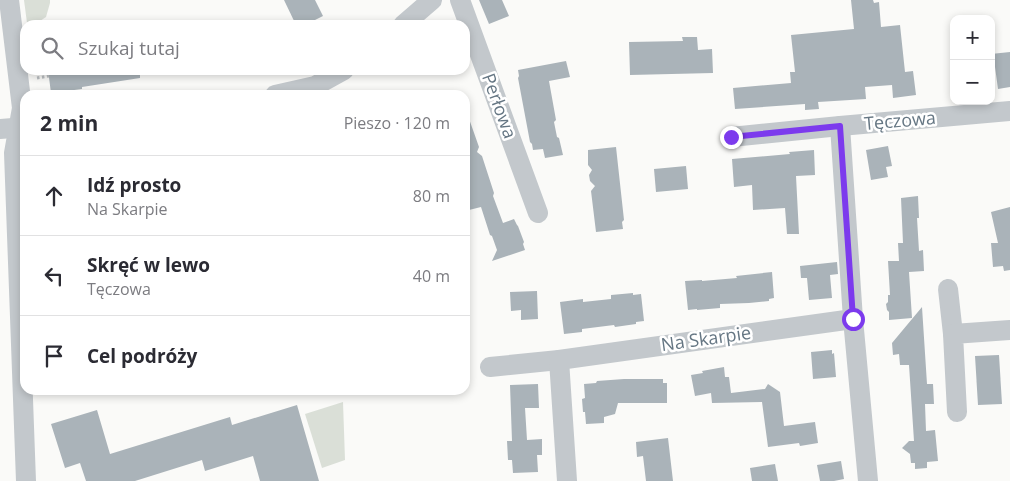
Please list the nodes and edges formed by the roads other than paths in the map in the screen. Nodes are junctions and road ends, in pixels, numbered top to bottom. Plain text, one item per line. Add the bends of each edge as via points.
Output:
1 (9, 0) edge
2 (432, 0) edge
3 (460, 0) edge
4 (409, 20) edge
5 (467, 20) edge
6 (470, 27) edge
7 (7, 42) edge
8 (335, 75) edge
9 (297, 90) edge
10 (20, 99) edge
11 (1010, 111) edge
12 (20, 113) edge
13 (840, 126) junction
14 (14, 128) edge
15 (731, 137) dead end
16 (538, 213) dead end
17 (948, 289) dead end
18 (20, 317) edge
19 (853, 319) junction
20 (1010, 330) edge
21 (953, 334) junction
22 (559, 360) junction
23 (490, 367) dead end
24 (23, 395) edge
25 (957, 412) dead end
26 (26, 481) edge
27 (567, 481) edge
28 (868, 481) edge

1 - 7 street
2 - 4 street
3 - 5 street, Perłowa
6 - 16 street, Perłowa
7 - 10 street
8 - 9 street via 315,86
11 - 13 street, Tęczowa
12 - 14 street
13 - 15 street, Tęczowa
13 - 19 street
14 - 18 street
17 - 21 street
19 - 22 street, Na Skarpie
19 - 28 street
20 - 21 street
21 - 25 street
22 - 23 street, Na Skarpie
22 - 27 street
24 - 26 street

